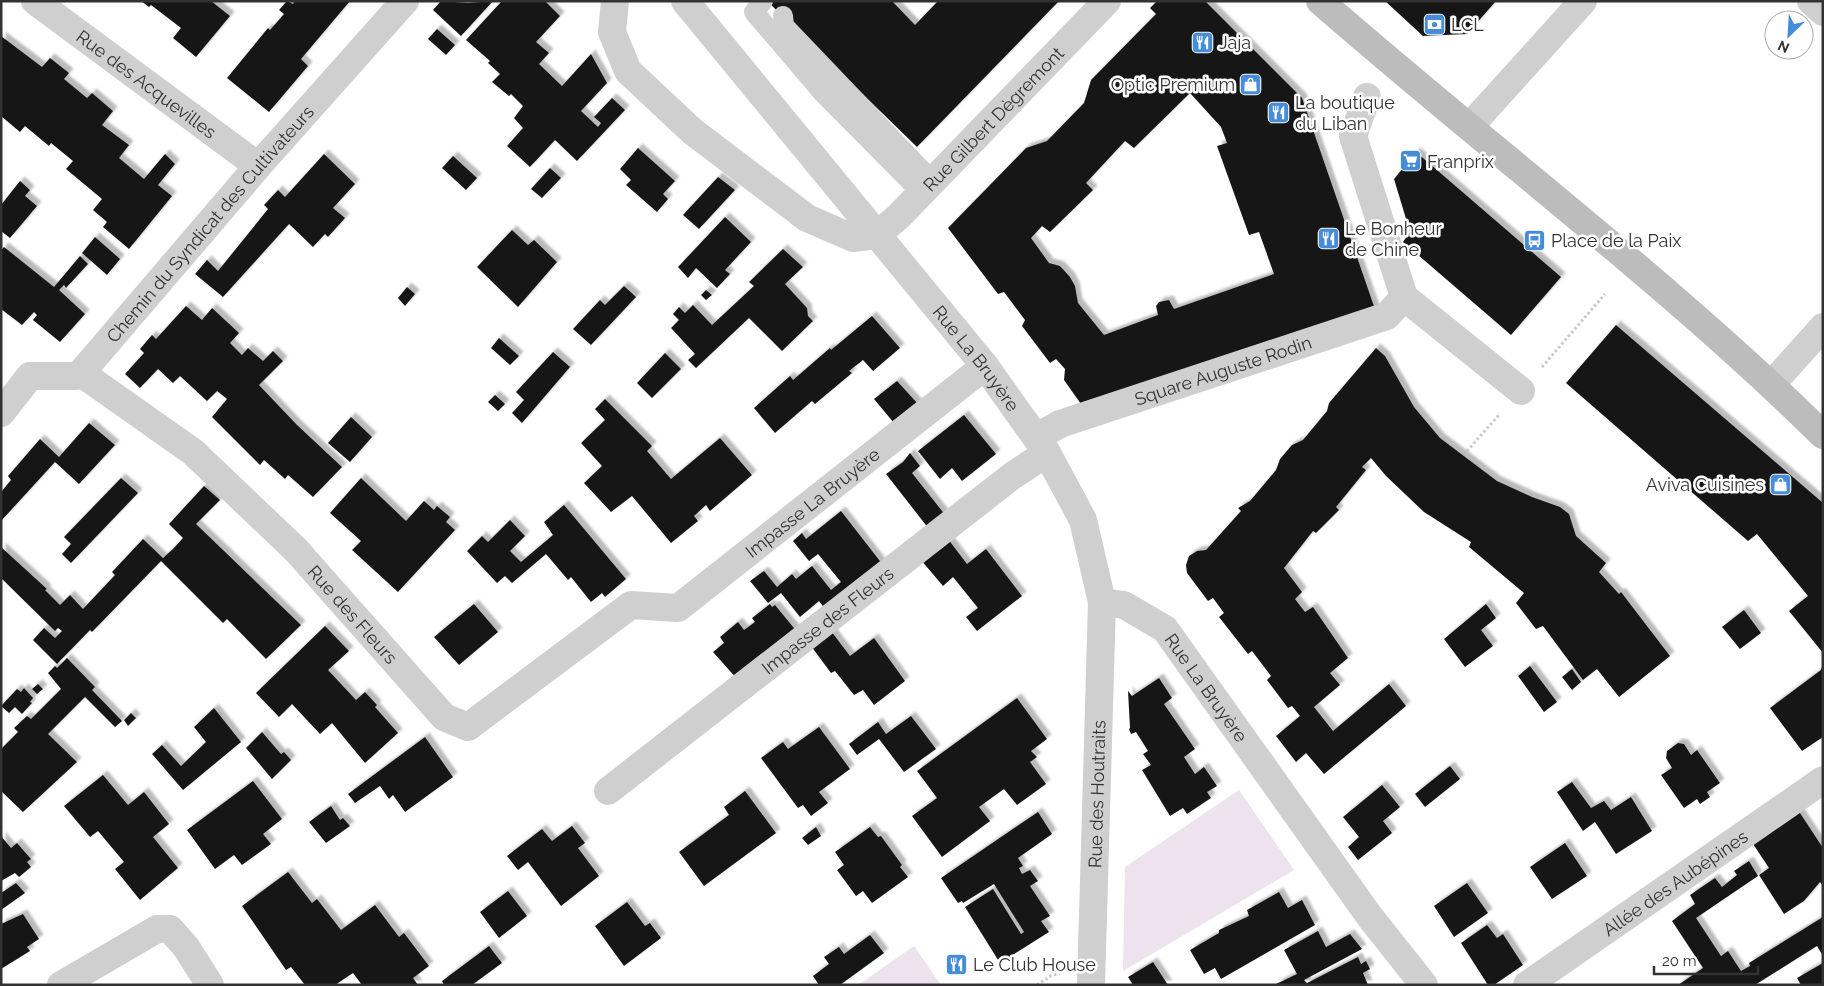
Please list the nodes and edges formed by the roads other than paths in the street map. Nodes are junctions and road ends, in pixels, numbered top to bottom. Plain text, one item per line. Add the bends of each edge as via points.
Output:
1 (35, 1) edge
2 (405, 1) edge
3 (615, 1) edge
4 (684, 1) edge
5 (763, 1) edge
6 (1107, 1) edge
7 (1320, 1) edge
8 (1583, 1) edge
9 (1811, 1) edge
10 (1823, 12) edge
11 (783, 16) dead end
12 (1367, 96) dead end
13 (1470, 126) junction
14 (258, 166) junction
15 (928, 187) junction
16 (877, 235) junction
17 (1404, 297) junction
18 (1823, 327) edge
19 (985, 366) junction
20 (81, 372) junction
21 (1771, 385) junction
22 (1521, 391) dead end
23 (1, 413) edge
24 (1823, 436) edge
25 (1042, 445) junction
26 (1102, 602) junction
27 (631, 605) joint
28 (1823, 780) edge
29 (608, 791) dead end
30 (60, 985) edge
31 (210, 985) edge
32 (1091, 985) edge
33 (1424, 985) edge
34 (1527, 985) edge

1 - 14 street, Rue des Acquevilles
2 - 14 street, Chemin du Syndicat des Cultivateurs
3 - 16 street via 612,32 628,71 692,131 807,218 853,238
4 - 16 street, Rue La Bruyère
5 - 15 lane via 754,12 823,93
6 - 15 street, Rue Gilbert Dègremont
7 - 13 main road
8 - 13 street
9 - 10 street
11 - 15 lane via 784,26
12 - 17 street via 1353,136
13 - 21 main road
14 - 20 street, Chemin du Syndicat des Cultivateurs
15 - 16 street, Rue Gilbert Dègremont
16 - 19 street, Rue La Bruyère
17 - 22 street
17 - 25 street, Square Auguste Rodin via 1387,316 1060,424
18 - 21 street
19 - 25 street, Rue La Bruyère
19 - 27 street, Impasse La Bruyère via 678,608
20 - 23 street via 76,376 30,376
20 - 27 street, Rue des Fleurs via 200,459 296,550 444,717 468,726
21 - 24 main road
25 - 26 street, Rue La Bruyère via 1083,520
25 - 29 street, Impasse des Fleurs via 1019,471
26 - 32 street, Rue des Houtraits
26 - 33 street, Rue La Bruyère via 1124,606 1165,629 1370,917
28 - 34 street, Allée des Aubépines
30 - 31 street via 157,929 170,929 186,947

